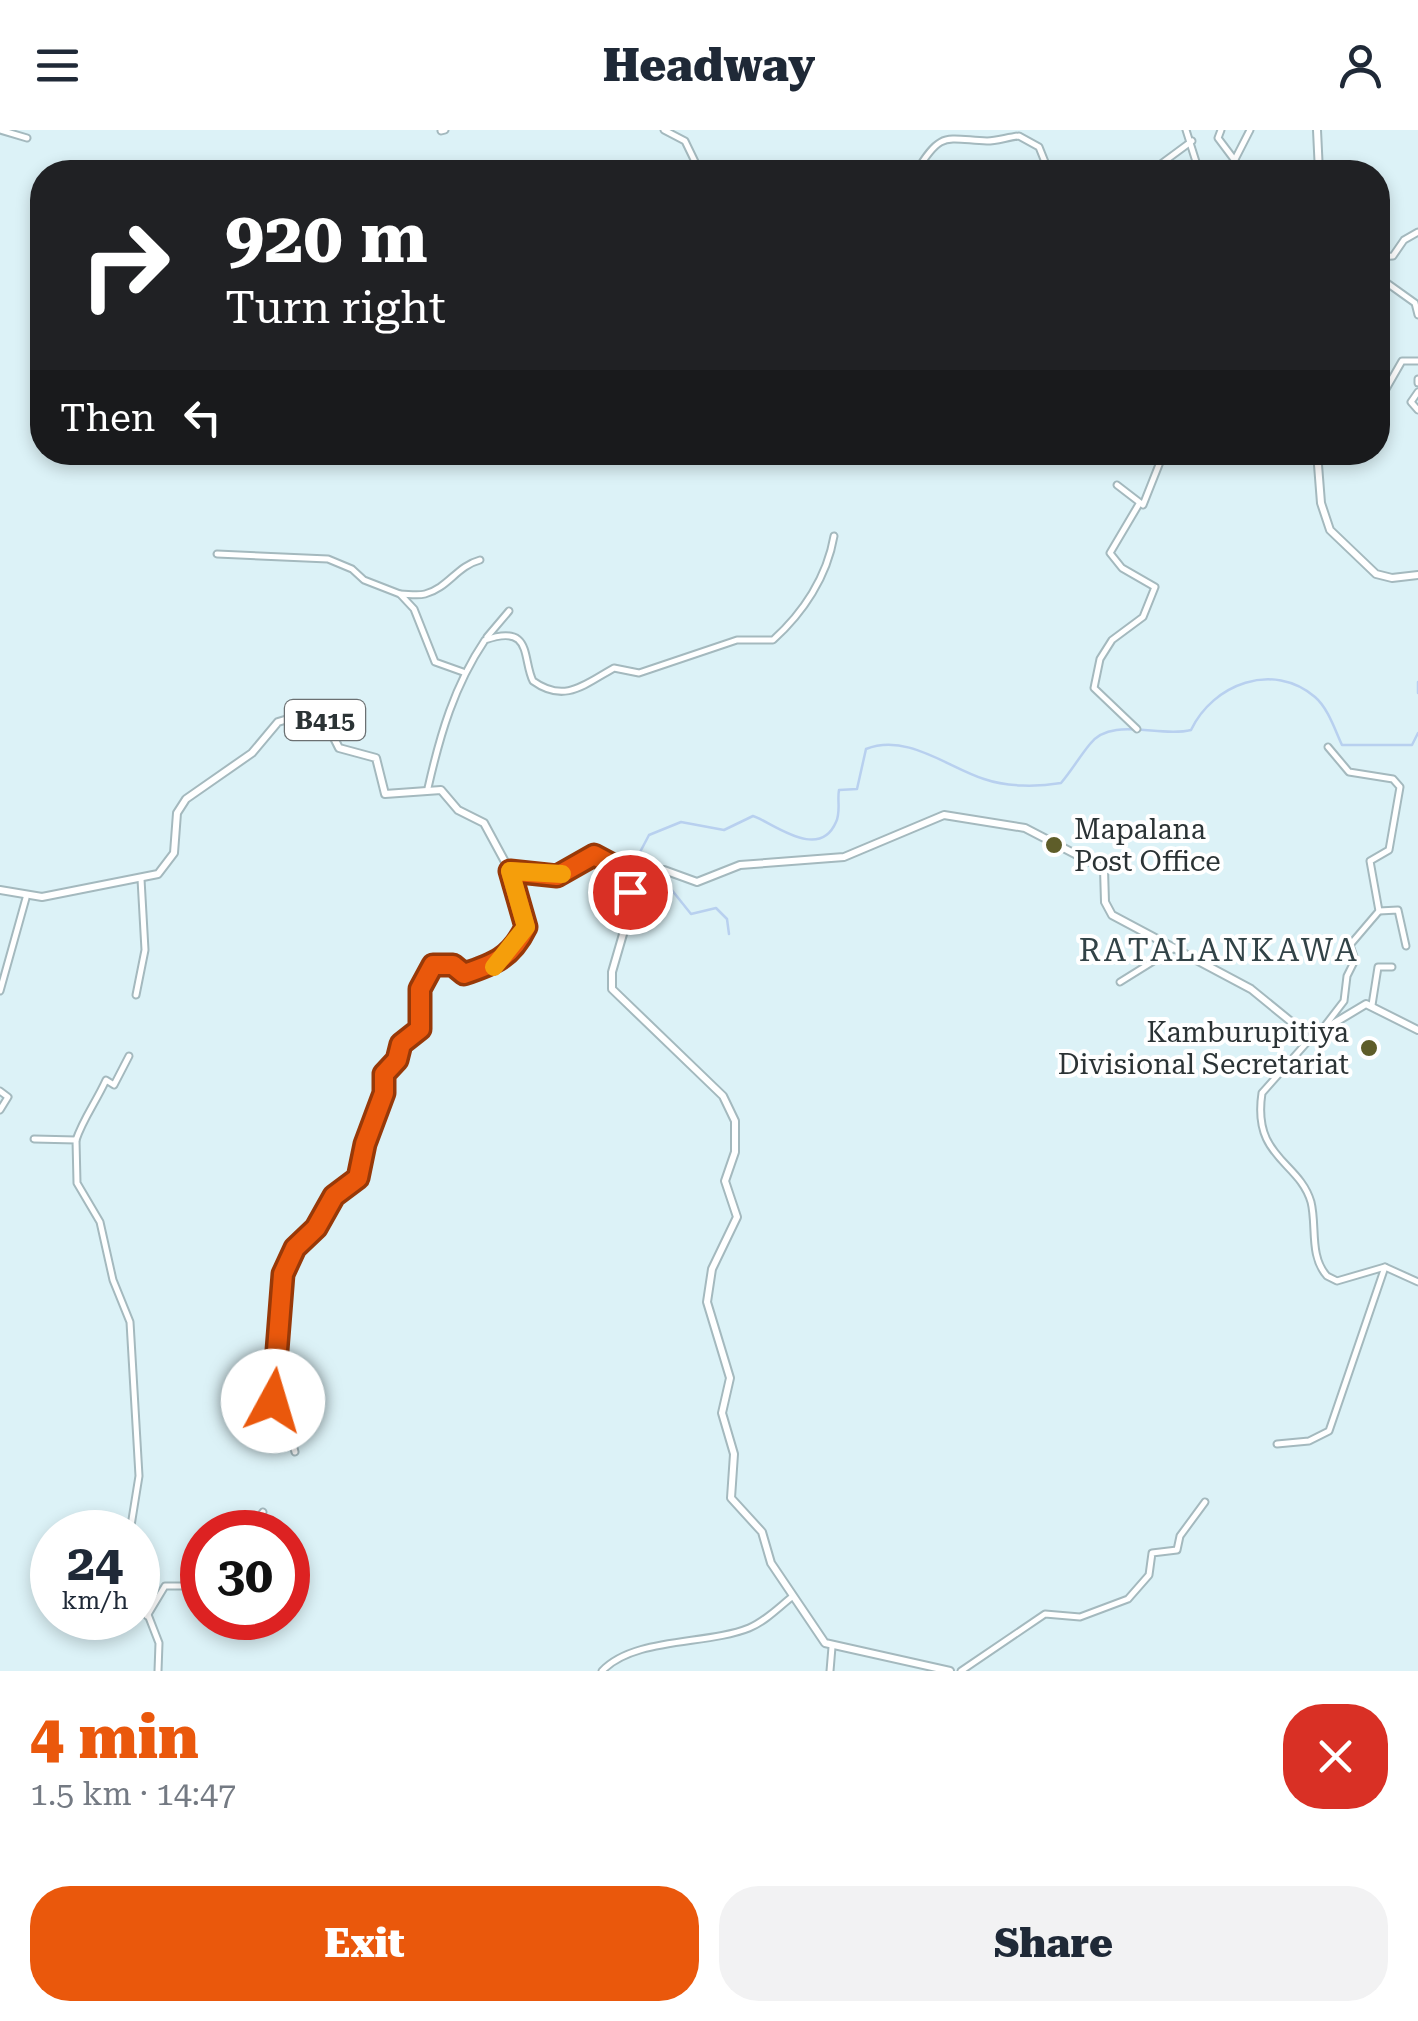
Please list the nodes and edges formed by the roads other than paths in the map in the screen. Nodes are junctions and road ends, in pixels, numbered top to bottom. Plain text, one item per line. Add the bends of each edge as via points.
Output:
1 (0, 130) edge
2 (664, 130) edge
3 (1186, 130) edge
4 (1250, 130) edge
5 (1317, 130) edge
6 (1218, 131) edge
7 (27, 138) dead end
8 (1192, 141) junction
9 (694, 160) edge
10 (923, 160) edge
11 (1044, 160) edge
12 (1166, 160) edge
13 (1196, 160) edge
14 (1235, 160) edge
15 (1237, 160) edge
16 (1318, 160) edge
17 (1418, 232) edge
18 (1390, 256) edge
19 (1390, 285) edge
20 (1418, 315) edge
21 (1418, 361) edge
22 (1390, 386) edge
23 (1418, 392) edge
24 (1418, 410) edge
25 (1160, 465) edge
26 (1319, 465) edge
27 (1117, 484) dead end
28 (1139, 504) junction
29 (834, 536) dead end
30 (216, 554) dead end
31 (480, 560) dead end
32 (1418, 575) edge
33 (400, 594) junction
34 (509, 611) dead end
35 (485, 640) junction
36 (463, 672) junction
37 (346, 714) dead end
38 (330, 727) junction
39 (1137, 729) dead end
40 (1328, 747) dead end
41 (428, 788) junction
42 (510, 871) junction
43 (626, 872) junction
44 (140, 879) junction
45 (0, 890) edge
46 (26, 898) junction
47 (1379, 911) junction
48 (1406, 946) dead end
49 (1175, 947) junction
50 (1392, 967) dead end
51 (1120, 982) dead end
52 (0, 991) edge
53 (136, 995) dead end
54 (1372, 1005) junction
55 (1326, 1028) junction
56 (1418, 1030) edge
57 (1316, 1031) junction
58 (129, 1056) dead end
59 (0, 1092) edge
60 (0, 1110) edge
61 (34, 1139) dead end
62 (76, 1140) junction
63 (1385, 1267) junction
64 (1418, 1282) edge
65 (1277, 1444) dead end
66 (295, 1452) dead end
67 (1205, 1502) dead end
68 (134, 1510) edge
69 (795, 1594) junction
70 (158, 1640) edge
71 (832, 1646) junction
72 (158, 1671) edge
73 (602, 1671) edge
74 (830, 1671) edge
75 (950, 1671) edge
76 (961, 1671) edge

1 - 7 street
2 - 9 street via 685,141
3 - 8 street
4 - 15 street
5 - 16 main road
6 - 14 street
8 - 12 street
8 - 13 street
10 - 11 street via 942,140 1019,136 1039,147
17 - 18 street
19 - 20 street via 1415,303
21 - 22 street via 1402,360
23 - 24 street via 1411,402
25 - 28 street via 1147,502
26 - 32 main road via 1330,530 1376,574
27 - 28 street
28 - 39 street via 1110,552 1122,568 1155,587 1144,617 1112,640 1094,688
29 - 35 street via 807,602 773,640 738,640 639,674 614,668 569,692 533,681 530,656 519,642 505,636
30 - 33 street via 328,559
31 - 33 street via 464,564 426,594
33 - 36 street via 420,618 431,656
34 - 35 street
35 - 36 street
36 - 41 street
37 - 38 street
38 - 41 main road, B415 via 339,748 376,758 385,794
38 - 44 main road, B415 via 311,712 278,722 252,753 186,799 177,813 170,862
40 - 47 street via 1349,772 1400,787 1389,850 1370,861
41 - 42 main road via 441,790 458,810 484,823
42 - 43 main road via 557,876 594,855
42 - 66 street via 524,933 492,968 464,974 453,965 433,965 420,989 420,1029 401,1044 384,1074 358,1178 334,1196 283,1274 271,1397 284,1410
43 - 49 main road via 696,882 751,863 844,856 944,815 974,818 1025,828 1092,859 1104,869 1112,915
43 - 69 main road via 630,910 612,989 723,1096 735,1121 724,1182 736,1217 712,1269 707,1302 730,1378 722,1413 734,1454 729,1490 762,1532 771,1563
44 - 46 main road
44 - 53 street via 145,950
45 - 46 main road
46 - 52 street
47 - 48 street via 1397,910
47 - 55 street via 1350,945 1355,960 1346,995
49 - 51 street
49 - 57 main road via 1251,989 1293,1026
50 - 54 street via 1378,967
54 - 55 main road via 1360,1005
54 - 56 main road
55 - 57 main road
57 - 63 street via 1262,1093 1262,1126 1276,1158 1311,1202 1322,1271 1337,1280
58 - 62 street via 121,1078 114,1084 106,1080
59 - 60 street via 8,1098
61 - 62 street
62 - 68 street via 77,1183 100,1222 130,1322 139,1476
63 - 64 street
63 - 65 street via 1329,1431
67 - 76 street via 1177,1550 1152,1552 1149,1575 1128,1599 1080,1617 1045,1614
69 - 71 main road via 819,1638
69 - 73 street via 748,1628 672,1642
70 - 72 street
71 - 74 street
71 - 75 main road

